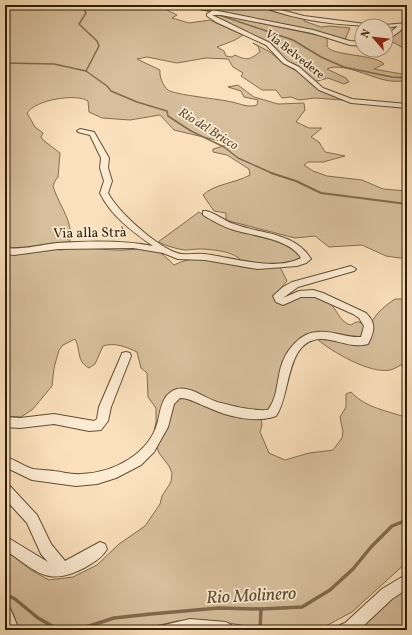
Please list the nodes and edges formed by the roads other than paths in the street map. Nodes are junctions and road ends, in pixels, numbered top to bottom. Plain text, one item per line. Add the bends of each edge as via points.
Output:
1 (264, 6) edge
2 (354, 24) edge
3 (404, 24) edge
4 (394, 25) edge
5 (394, 33) edge
6 (354, 43) edge
7 (407, 106) edge
8 (80, 131) dead end
9 (206, 213) dead end
10 (5, 251) edge
11 (174, 255) junction
12 (350, 269) dead end
13 (126, 356) dead end
14 (5, 422) edge
15 (5, 462) edge
16 (5, 490) edge
17 (5, 543) edge
18 (100, 549) dead end
19 (59, 570) junction
20 (407, 581) edge
21 (5, 613) edge
22 (11, 630) edge
23 (169, 630) edge
24 (226, 630) edge
25 (345, 630) edge

1 - 2 street via 327,21
3 - 4 street
3 - 5 street
6 - 7 street, Via Belvedere via 221,13 213,12 209,15 268,44 285,62 321,89 351,101
8 - 11 street via 92,133 104,153 104,168 108,181 104,193 108,200 138,232
9 - 11 street, Via alla Strà via 235,228 283,240 298,249 306,259 290,265 254,266 227,260
10 - 11 street, Via alla Strà via 58,246 133,245
12 - 15 street via 332,276 296,282 278,296 283,302 300,294 319,294 336,304 358,311 370,325 364,341 350,342 315,334 302,341 288,356 278,403 267,415 250,414 181,393 173,396 170,401 163,423 146,453 136,461 101,477 83,480 44,476 22,471
13 - 14 street via 117,382 104,407 102,421 97,426 54,419
16 - 19 street via 32,519 46,549 59,564
17 - 19 street via 45,569
18 - 19 street via 83,562
20 - 25 street via 387,594
21 - 22 street
23 - 24 street via 201,626

